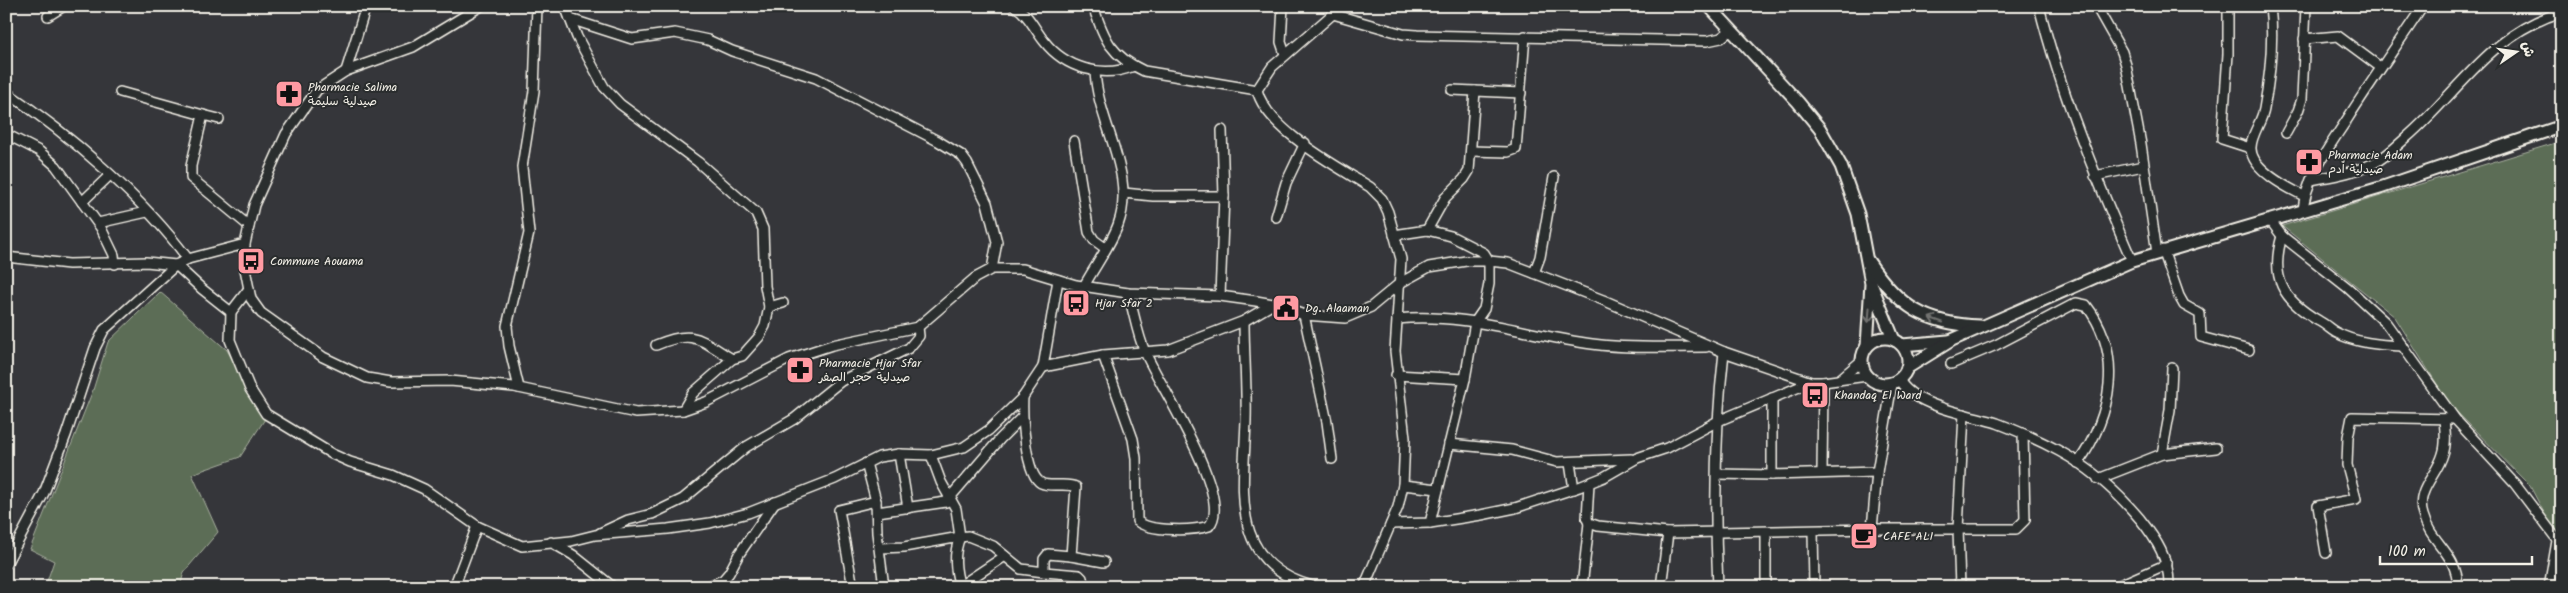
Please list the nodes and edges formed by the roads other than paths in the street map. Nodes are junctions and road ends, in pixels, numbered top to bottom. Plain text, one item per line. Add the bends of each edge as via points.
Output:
1 (64, 6) edge
2 (366, 6) edge
3 (480, 6) edge
4 (537, 6) edge
5 (565, 6) edge
6 (1014, 6) edge
7 (1093, 6) edge
8 (1283, 6) edge
9 (1342, 6) edge
10 (1709, 6) edge
11 (2039, 6) edge
12 (2096, 6) edge
13 (2228, 6) edge
14 (2270, 6) edge
15 (2306, 6) edge
16 (2423, 6) edge
17 (2562, 12) edge
18 (1333, 14) junction
19 (48, 16) dead end
20 (570, 19) junction
21 (1730, 30) junction
22 (1525, 36) junction
23 (2304, 39) junction
24 (1285, 54) junction
25 (1134, 66) junction
26 (2380, 67) junction
27 (346, 71) junction
28 (1094, 71) junction
29 (1257, 90) junction
30 (1452, 90) dead end
31 (1475, 90) junction
32 (6, 92) edge
33 (120, 92) dead end
34 (1521, 93) junction
35 (203, 115) junction
36 (219, 119) dead end
37 (2562, 126) edge
38 (1222, 130) dead end
39 (2286, 133) dead end
40 (6, 134) edge
41 (1074, 141) dead end
42 (1304, 143) junction
43 (2250, 148) junction
44 (1471, 151) junction
45 (2143, 166) junction
46 (110, 176) junction
47 (2095, 176) junction
48 (1554, 177) dead end
49 (2311, 180) junction
50 (1124, 193) junction
51 (1224, 196) junction
52 (2304, 196) junction
53 (82, 202) junction
54 (2303, 211) junction
55 (147, 212) junction
56 (1276, 217) dead end
57 (2270, 220) junction
58 (98, 223) junction
59 (249, 226) junction
60 (1427, 230) junction
61 (1394, 235) junction
62 (2282, 236) junction
63 (245, 244) junction
64 (1105, 248) junction
65 (2160, 252) junction
66 (6, 257) edge
67 (1866, 258) junction
68 (188, 259) junction
69 (1489, 261) junction
70 (2132, 261) junction
71 (115, 264) junction
72 (176, 264) junction
73 (992, 270) junction
74 (1534, 273) junction
75 (1058, 280) junction
76 (1400, 283) junction
77 (1870, 283) junction
78 (1084, 286) junction
79 (248, 290) junction
80 (1128, 293) junction
81 (1220, 296) junction
82 (2048, 298) junction
83 (783, 303) dead end
84 (1273, 304) junction
85 (769, 307) junction
86 (231, 312) junction
87 (2056, 313) junction
88 (1304, 315) junction
89 (1397, 319) junction
90 (1244, 321) junction
91 (1475, 322) junction
92 (1984, 326) junction
93 (918, 327) junction
94 (1952, 340) junction
95 (1898, 343) junction
96 (656, 345) dead end
97 (1710, 346) junction
98 (1867, 346) junction
99 (2403, 346) junction
100 (2249, 350) dead end
101 (1144, 351) junction
102 (1724, 352) junction
103 (1103, 355) junction
104 (732, 359) junction
105 (1861, 361) junction
106 (1951, 364) dead end
107 (1044, 367) junction
108 (1907, 368) junction
109 (2172, 368) dead end
110 (1396, 375) junction
111 (1867, 376) junction
112 (1465, 379) junction
113 (1839, 380) junction
114 (1811, 382) junction
115 (1823, 382) junction
116 (1896, 382) junction
117 (519, 388) junction
118 (1023, 398) junction
119 (1772, 398) junction
120 (684, 410) junction
121 (1964, 414) junction
122 (1022, 418) junction
123 (2444, 419) junction
124 (2455, 419) junction
125 (1718, 421) junction
126 (2023, 434) junction
127 (1449, 444) junction
128 (2216, 448) dead end
129 (899, 454) junction
130 (2162, 454) junction
131 (931, 455) junction
132 (1637, 458) junction
133 (1332, 459) dead end
134 (866, 463) junction
135 (1570, 463) junction
136 (2078, 463) junction
137 (1822, 472) junction
138 (1877, 472) junction
139 (1717, 474) junction
140 (1772, 475) junction
141 (2098, 479) junction
142 (1589, 483) junction
143 (1403, 485) junction
144 (1574, 489) junction
145 (1438, 490) junction
146 (950, 499) junction
147 (876, 501) junction
148 (775, 502) junction
149 (908, 508) junction
150 (877, 512) junction
151 (1430, 523) junction
152 (1589, 523) junction
153 (1391, 524) junction
154 (477, 526) junction
155 (1872, 529) junction
156 (1958, 529) junction
157 (1813, 531) junction
158 (1716, 532) junction
159 (1766, 532) junction
160 (1668, 533) junction
161 (595, 535) junction
162 (960, 537) junction
163 (551, 542) junction
164 (2559, 543) edge
165 (881, 548) junction
166 (2326, 553) dead end
167 (1004, 556) junction
168 (1071, 556) junction
169 (1104, 562) dead end
170 (6, 564) edge
171 (2167, 564) junction
172 (1044, 572) junction
173 (454, 587) edge
174 (613, 587) edge
175 (706, 587) edge
176 (853, 587) edge
177 (884, 587) edge
178 (960, 587) edge
179 (1084, 587) edge
180 (1315, 587) edge
181 (1364, 587) edge
182 (1580, 587) edge
183 (1661, 587) edge
184 (1718, 587) edge
185 (1766, 587) edge
186 (1814, 587) edge
187 (1960, 587) edge
188 (2115, 587) edge
189 (2169, 587) edge
190 (2458, 587) edge
191 (2549, 587) edge

1 - 19 street
2 - 27 street
3 - 27 street via 413,47
4 - 117 street via 534,91 523,160 529,233 507,326
5 - 20 street
6 - 28 street via 1057,56 1073,66
7 - 25 street via 1108,44 1118,56
8 - 24 street via 1281,42
9 - 18 street
10 - 21 street
11 - 47 street
12 - 45 street via 2122,52
13 - 43 street via 2222,139
14 - 43 street via 2272,32 2264,111
15 - 23 street
16 - 26 street
17 - 49 street via 2534,22 2496,46 2418,128 2374,163 2337,176
18 - 22 street via 1403,34
18 - 24 street
20 - 73 street via 632,39 674,33 708,40 816,78 950,148 968,163 990,211 997,242
20 - 85 street via 593,70 620,104 698,162 758,216 763,229
21 - 22 street via 1721,38 1707,41
21 - 67 street via 1798,102 1831,146 1850,189
22 - 34 street
23 - 26 street via 2338,36
23 - 39 street via 2302,99
24 - 29 street via 1266,74
25 - 28 street
25 - 29 street
26 - 49 street
27 - 59 street via 317,90 286,134 254,205
28 - 50 street via 1096,92
29 - 42 street via 1274,119
30 - 31 street
31 - 34 street
31 - 44 street
32 - 46 street via 59,129
33 - 35 street
34 - 44 street via 1516,149 1508,152
35 - 36 street
35 - 59 street via 191,178
37 - 54 street
38 - 51 street
40 - 53 street via 48,159
41 - 64 street via 1089,232
42 - 56 street via 1286,183
42 - 61 street via 1370,187 1382,199
43 - 52 street via 2262,169
44 - 60 street via 1468,175 1444,198
45 - 47 street
45 - 65 street
46 - 53 street
46 - 55 street
47 - 70 street
48 - 74 street via 1540,257
49 - 52 street
50 - 51 street
50 - 64 street via 1118,225
51 - 81 street
52 - 54 street
53 - 58 street
54 - 57 street
55 - 58 street
55 - 68 street
57 - 62 street
57 - 65 street
58 - 71 street
59 - 63 street
60 - 61 street
60 - 69 street via 1451,236 1484,253
61 - 76 street via 1401,259
62 - 99 street via 2376,312
62 - 99 street via 2276,256 2277,272 2296,306 2344,336 2374,344
63 - 68 street
63 - 79 street
64 - 78 street
65 - 70 street
65 - 100 street via 2184,305 2200,314 2201,337
66 - 71 street via 69,264
67 - 77 street
92 -> 67 street via 1953,325 1916,312
68 - 72 street
69 - 74 street via 1508,263
69 - 76 street via 1429,267
69 - 91 street via 1484,309
70 - 82 street
71 - 72 street
72 - 86 street
72 - 170 street via 104,330 44,493
73 - 75 street via 1024,270
73 - 93 street via 975,278
74 - 97 street
75 - 78 street
75 - 107 street
76 - 88 street via 1371,307 1345,318
76 - 89 street
77 - 95 street
77 -> 98 street
78 - 80 street
79 - 86 street
79 - 117 street via 261,313 276,325 323,357 367,378
80 - 81 street
80 - 101 street
81 - 84 street
82 - 87 street
82 - 92 street
83 - 85 street
84 - 88 street
84 - 90 street
85 - 104 street via 759,337 742,356
86 - 154 street via 230,340 250,389 266,414 332,454 424,489
87 - 106 street via 1988,349
87 - 136 street via 2076,303 2086,305 2105,338 2110,358 2102,420 2090,447
88 - 133 street
89 - 91 street via 1423,316
89 - 110 street
90 - 101 street via 1168,350
90 - 180 street via 1246,420 1243,476 1246,525 1258,550 1278,570 1288,578
91 - 97 street via 1553,338 1620,347
91 - 112 street
92 - 94 street
93 - 120 street via 832,345 788,359 706,402
93 - 161 street via 919,336 909,348 841,382 781,428 746,447 683,498 652,514 628,520
94 - 95 street
94 - 108 street
95 - 98 street via 1879,338
95 - 108 street via 1908,360
96 - 104 street via 688,335
97 - 102 street
98 - 105 street
99 - 124 street
101 - 103 street
101 - 103 street via 1210,480 1214,516 1209,526 1169,529 1142,525 1137,521 1133,439
102 - 114 street
102 - 125 street
103 - 107 street
104 - 120 street via 692,393
105 - 111 street
105 - 113 street
107 - 118 street
108 - 116 street
109 - 130 street via 2170,410
110 - 112 street
110 - 143 street via 1405,438
111 - 113 street
111 - 116 street via 1878,384
112 - 127 street
113 - 115 street
114 - 115 street
114 - 119 street
115 - 137 street
116 - 121 street via 1911,394
116 - 138 street
117 - 120 street via 636,413
118 - 122 street
118 - 131 street via 976,441
119 - 125 street
119 - 140 street
121 - 126 street
121 - 156 street
122 - 146 street
122 - 168 street via 1028,454 1037,479 1045,484 1076,487
123 - 124 street
123 - 166 street via 2352,417 2347,465 2356,499 2318,506
123 - 190 street via 2444,453 2422,493 2422,514 2452,558
124 - 164 street via 2520,490
125 - 132 street via 1667,448
125 - 139 street
126 - 136 street
126 - 156 street via 2023,524 2016,529
127 - 135 street via 1512,450
127 - 145 street
128 - 130 street
129 - 131 street
129 - 134 street
129 - 149 street
130 - 141 street
131 - 146 street
132 - 135 street
132 - 142 street
134 - 147 street
134 - 148 street
135 - 144 street
136 - 141 street
137 - 138 street
137 - 140 street
138 - 155 street
139 - 140 street
139 - 158 street
141 - 171 street via 2136,514
142 - 144 street
142 - 152 street
143 - 145 street
143 - 153 street
144 - 151 street via 1515,508
145 - 151 street
146 - 149 street via 940,504
146 - 162 street via 956,509
147 - 150 street
147 - 176 street via 839,510
148 - 161 street via 710,523
148 - 175 street via 729,573 723,580
149 - 150 street
150 - 165 street
151 - 153 street
152 - 160 street
152 - 182 street via 1584,578
153 - 181 street
154 - 163 street via 522,546
154 - 173 street
155 - 156 street
155 - 157 street
156 - 187 street
157 - 159 street
157 - 186 street
158 - 159 street
158 - 160 street
158 - 184 street
159 - 185 street
160 - 183 street
161 - 163 street
162 - 165 street
162 - 167 street via 968,536 993,546
162 - 178 street via 955,553
163 - 174 street
164 - 191 street
165 - 177 street
167 - 172 street via 1021,570
167 - 178 street
168 - 169 street
168 - 172 street via 1048,554 1044,559
171 - 188 street
171 - 189 street
172 - 179 street via 1079,575

